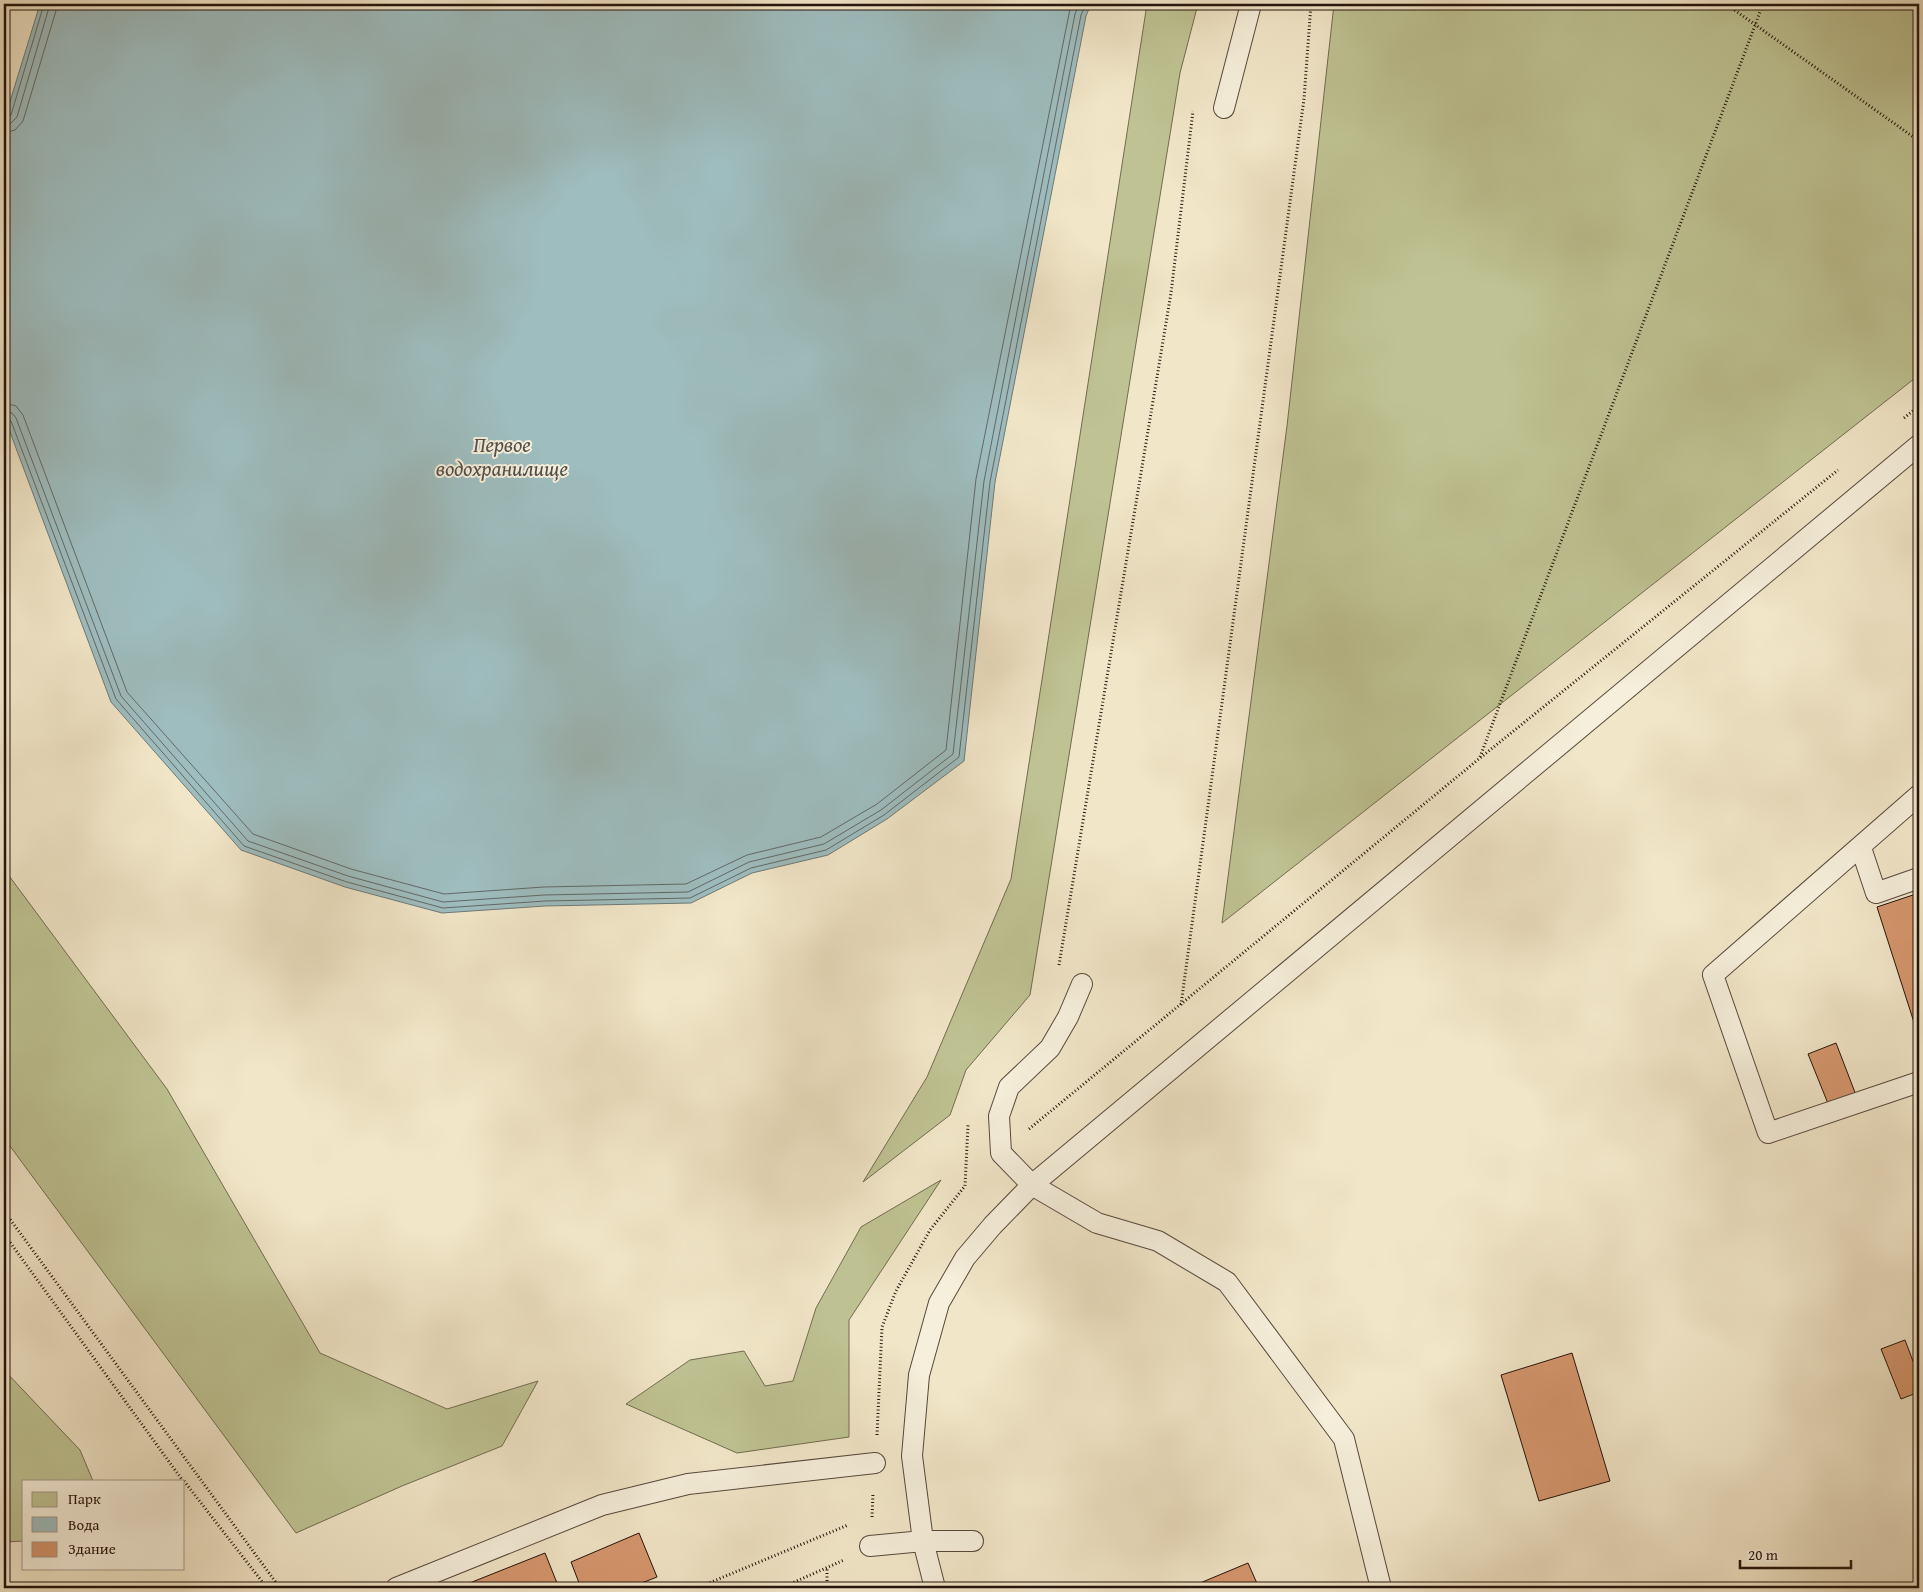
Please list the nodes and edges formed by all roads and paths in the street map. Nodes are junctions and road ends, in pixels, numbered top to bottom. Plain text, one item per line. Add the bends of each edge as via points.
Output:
1 (1251, 4) edge
2 (1311, 4) edge
3 (1726, 4) edge
4 (1763, 4) edge
5 (1755, 24) junction
6 (1194, 107) dead end
7 (1224, 108) dead end
8 (1919, 140) edge
9 (1919, 406) edge
10 (1896, 424) dead end
11 (1919, 445) edge
12 (1842, 468) dead end
13 (1480, 758) junction
14 (1919, 795) edge
15 (1861, 848) junction
16 (1919, 878) edge
17 (1058, 973) dead end
18 (1082, 984) dead end
19 (1181, 1005) junction
20 (1919, 1082) edge
21 (968, 1120) dead end
22 (1024, 1133) dead end
23 (1032, 1185) junction
24 (964, 1186) dead end
25 (4, 1211) edge
26 (4, 1234) edge
27 (875, 1463) dead end
28 (183, 1480) edge
29 (185, 1482) edge
30 (863, 1519) dead end
31 (854, 1523) dead end
32 (923, 1541) junction
33 (973, 1541) dead end
34 (870, 1546) junction
35 (827, 1568) junction
36 (267, 1588) edge
37 (280, 1588) edge
38 (396, 1588) edge
39 (697, 1588) edge
40 (781, 1588) edge
41 (827, 1588) edge
42 (935, 1588) edge
43 (1381, 1588) edge

1 - 7 lane
2 - 19 path via 1304,99
3 - 5 path
4 - 5 path
5 - 8 path
5 - 13 path
6 - 17 path via 1171,293
9 - 10 path
11 - 23 lane
12 - 13 path
13 - 19 path
14 - 15 lane
15 - 16 lane via 1876,893
15 - 20 lane via 1713,975 1768,1133
18 - 23 lane via 1068,1018 1050,1048 1009,1087 999,1116 1001,1153
19 - 22 path
21 - 24 path
23 - 32 lane via 965,1258 939,1302 919,1375 912,1456
23 - 43 lane via 1097,1223 1158,1241 1227,1282 1344,1439
25 - 37 path
26 - 28 path
27 - 38 lane via 688,1484 602,1504
29 - 36 path
30 - 34 path via 872,1515
31 - 39 path
32 - 33 lane
32 - 34 lane
32 - 42 lane
34 - 35 path
35 - 40 path
35 - 41 path

